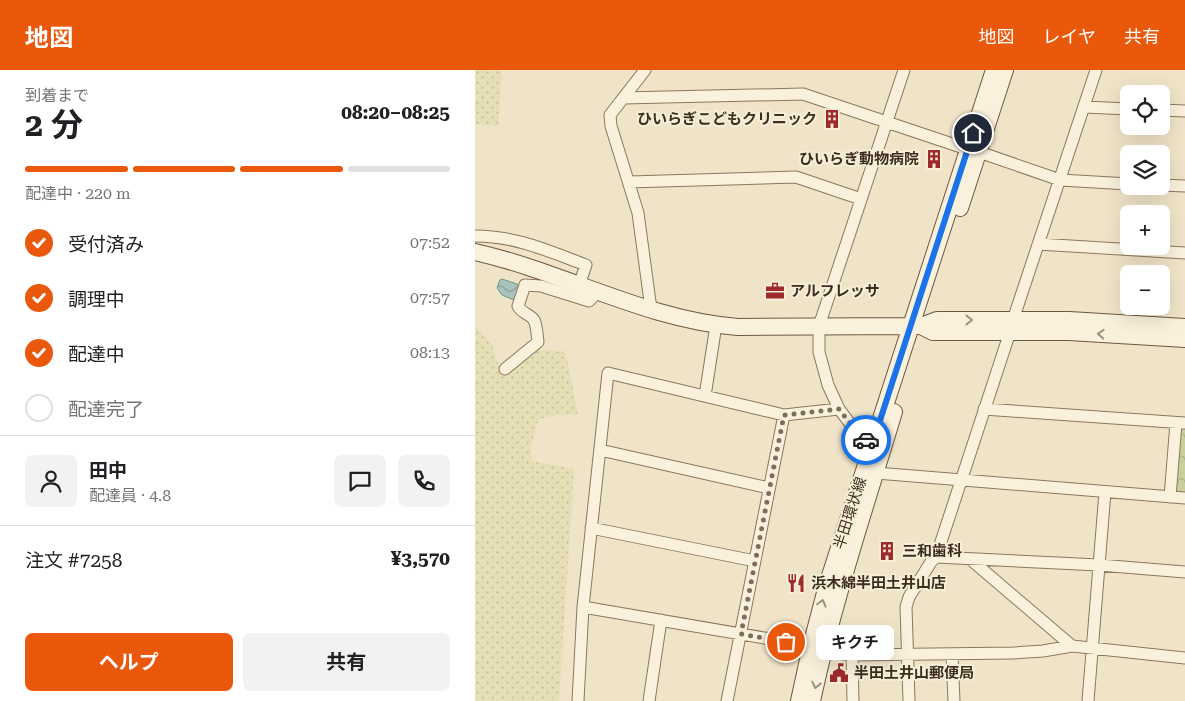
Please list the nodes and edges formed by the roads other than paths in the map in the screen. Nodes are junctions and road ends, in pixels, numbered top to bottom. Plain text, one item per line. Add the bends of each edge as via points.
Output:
1 (645, 70) edge
2 (904, 70) edge
3 (994, 70) edge
4 (1005, 70) edge
5 (1096, 70) edge
6 (623, 98) junction
7 (1084, 107) junction
8 (1120, 109) edge
9 (1170, 110) edge
10 (1185, 111) edge
11 (887, 122) junction
12 (973, 151) junction
13 (1060, 180) junction
14 (629, 182) junction
15 (1120, 183) edge
16 (1170, 185) edge
17 (1185, 186) edge
18 (861, 199) junction
19 (475, 236) edge
20 (1038, 244) junction
21 (475, 252) edge
22 (1185, 253) edge
23 (579, 285) junction
24 (598, 292) junction
25 (651, 309) junction
26 (716, 325) junction
27 (819, 326) junction
28 (916, 326) junction
29 (1011, 326) junction
30 (1185, 327) edge
31 (1185, 339) edge
32 (505, 369) dead end
33 (705, 396) junction
34 (985, 408) junction
35 (839, 409) junction
36 (784, 415) junction
37 (1180, 423) edge
38 (873, 442) junction
39 (600, 450) junction
40 (876, 473) junction
41 (961, 480) junction
42 (769, 488) junction
43 (1105, 492) junction
44 (1169, 497) junction
45 (1185, 498) edge
46 (591, 528) junction
47 (936, 557) junction
48 (970, 560) junction
49 (755, 561) junction
50 (1099, 566) junction
51 (1185, 572) edge
52 (583, 607) junction
53 (661, 620) junction
54 (741, 634) junction
55 (1072, 646) junction
56 (1093, 648) junction
57 (817, 649) junction
58 (852, 654) junction
59 (909, 654) junction
60 (952, 654) junction
61 (1185, 658) edge
62 (578, 701) edge
63 (649, 701) edge
64 (727, 701) edge
65 (799, 701) edge
66 (813, 701) edge
67 (853, 701) edge
68 (909, 701) edge
69 (954, 701) edge
70 (1088, 701) edge

1 - 6 street
2 - 11 street
3 - 12 main road, 半田環状線
4 - 12 main road, 半田環状線
5 - 7 street
6 - 11 street via 803,94
6 - 14 street via 610,115
7 - 8 street
7 - 13 street
9 - 10 street
11 - 12 street
11 - 18 street
12 - 13 street
12 - 28 main road, 半田環状線
13 - 15 street
13 - 20 street
14 - 18 street via 796,178
14 - 25 street via 638,213
16 - 17 street
18 - 27 street
19 - 23 street via 516,240 586,264
20 - 22 street
20 - 29 street
21 - 23 main road
23 - 24 main road
24 - 25 main road
24 - 32 street via 589,301 541,286 525,285 518,306 533,319 537,342
25 - 26 main road
26 - 27 main road
26 - 33 street
27 - 28 main road
27 - 35 street via 819,352
28 - 29 main road via 933,332
28 - 38 main road, 半田環状線
28 - 40 main road, 半田環状線
29 - 30 main road via 1069,320
31 -> 29 main road
29 - 34 street
33 - 36 street
33 - 39 street via 608,373
34 - 37 street
34 - 41 street
35 - 36 street
35 - 38 street via 862,439
36 - 42 street
37 - 44 street
57 -> 38 main road, 半田環状線 via 827,585
39 - 42 street
39 - 46 street
40 - 41 street
40 - 57 main road, 半田環状線
41 - 43 street
41 - 47 street
42 - 49 street
43 - 44 street
43 - 50 street
44 - 45 street
46 - 49 street
46 - 52 street
47 - 48 street
47 - 59 street via 909,597
48 - 50 street
48 - 55 street
49 - 54 street
50 - 51 street
50 - 56 street
52 - 53 street
52 - 62 street
53 - 54 street
53 - 63 street
54 - 57 street
54 - 64 street
55 - 56 street
55 - 60 street via 1043,651
56 - 61 street
56 - 70 street
57 - 58 street
57 - 65 main road, 半田環状線
57 -> 66 main road, 半田環状線
58 - 59 street
58 - 67 street
59 - 60 street
59 - 68 street
60 - 69 street

